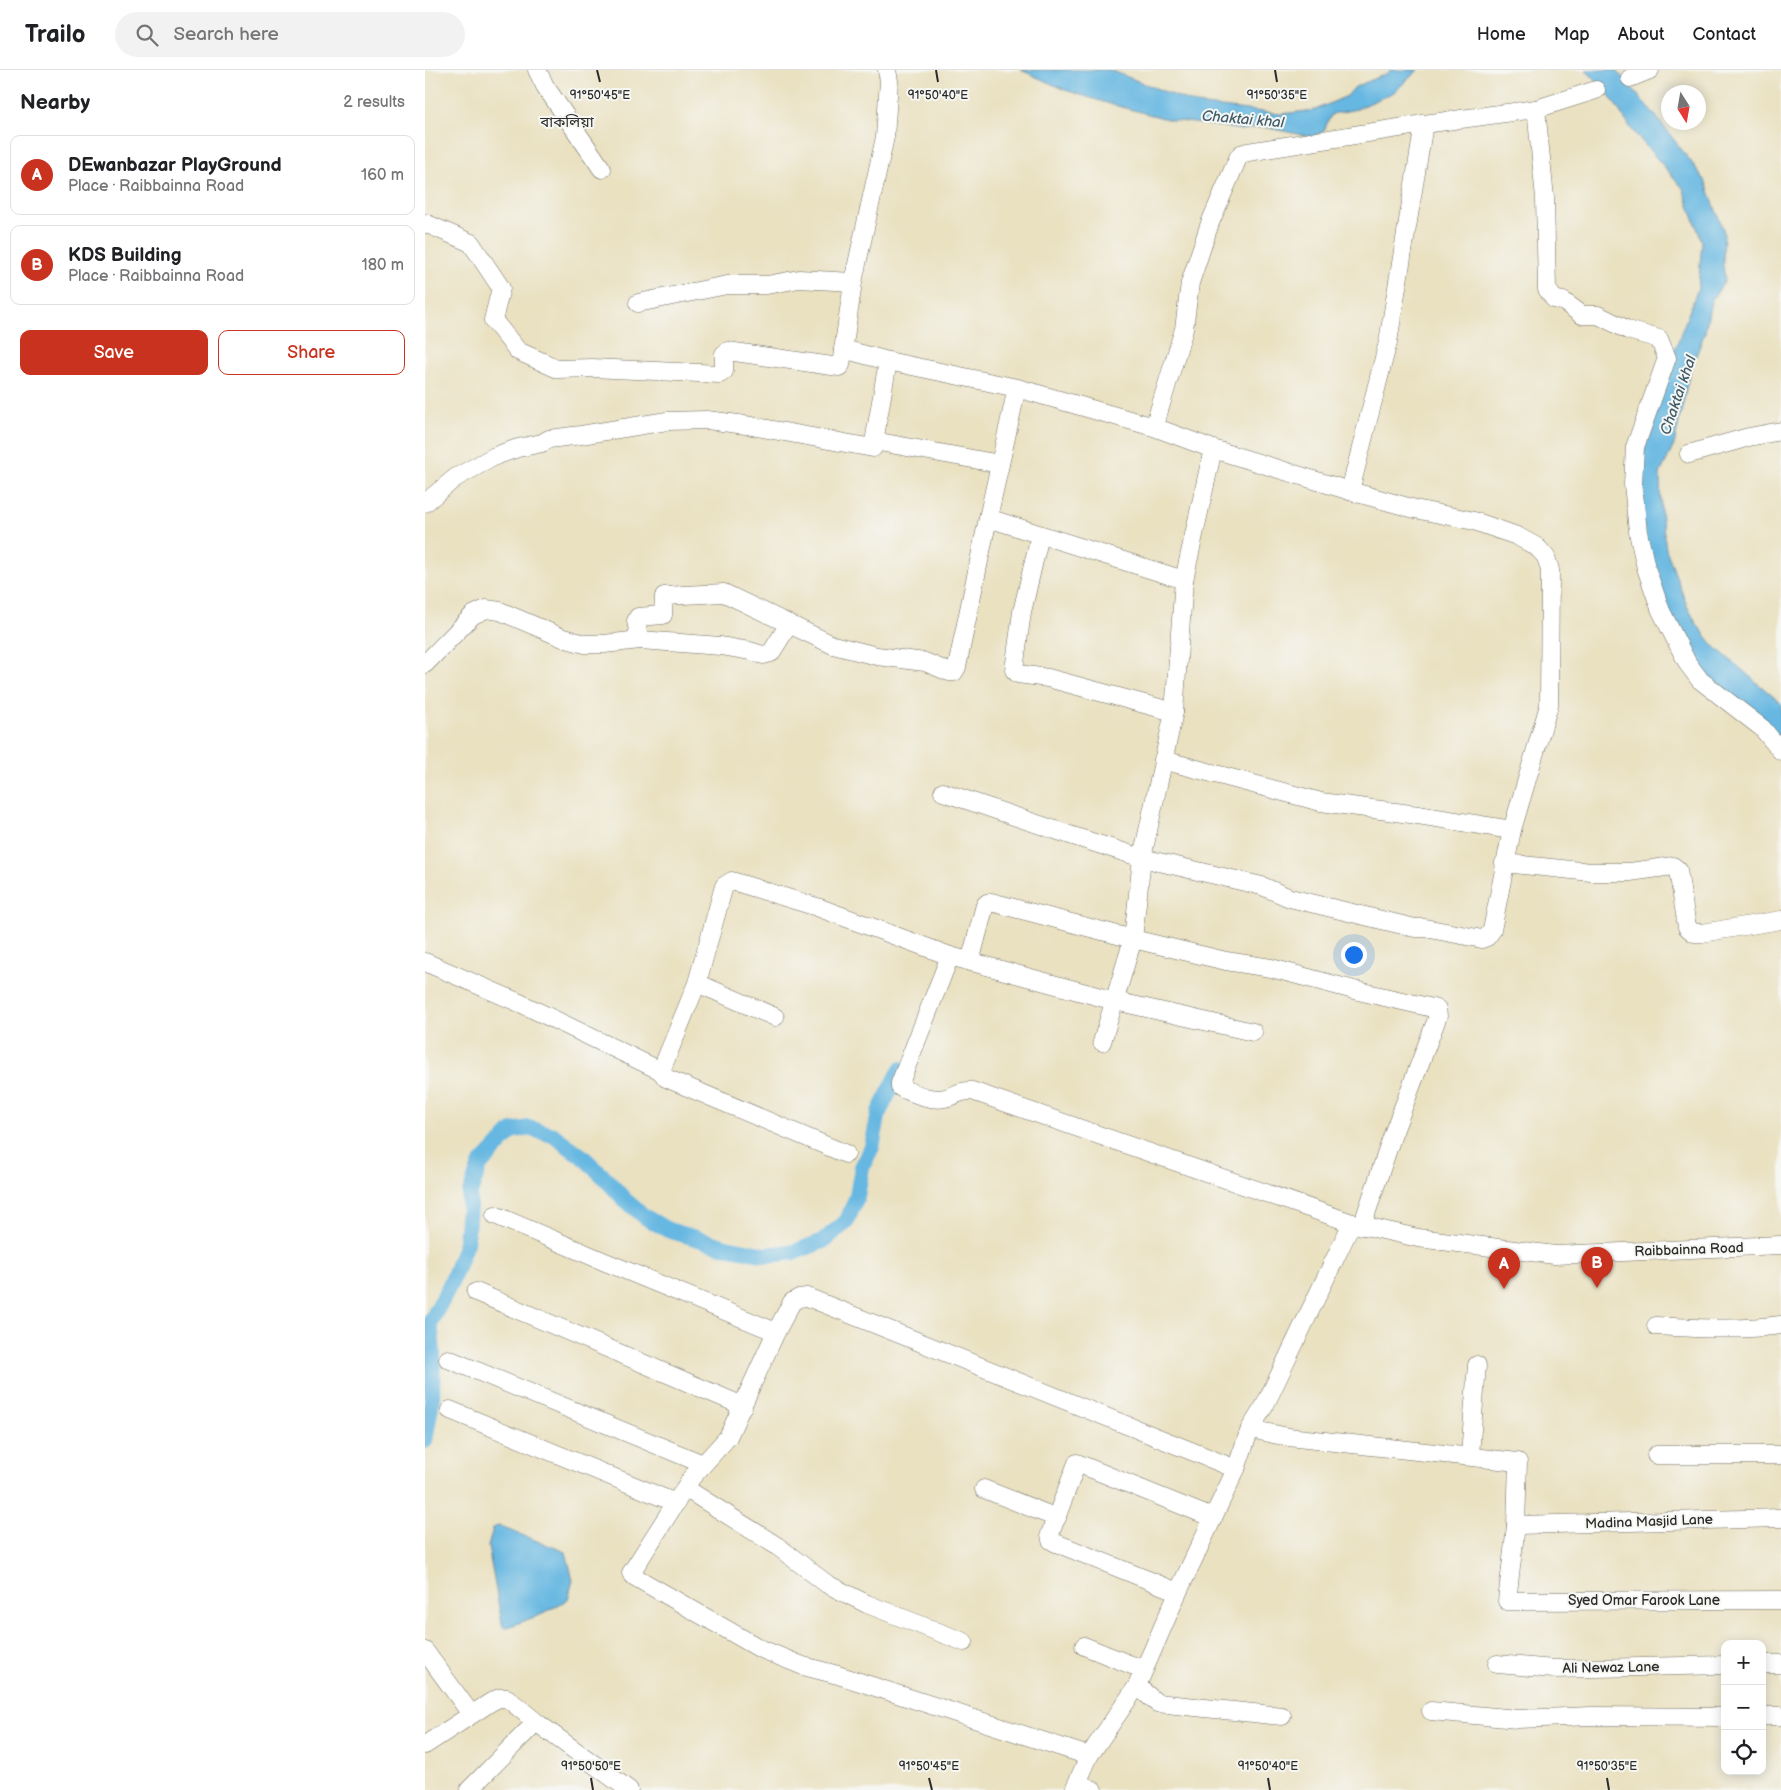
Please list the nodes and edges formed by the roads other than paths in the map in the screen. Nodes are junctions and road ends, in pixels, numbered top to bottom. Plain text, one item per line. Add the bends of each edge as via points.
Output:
1 (537, 70) edge
2 (887, 70) edge
3 (1650, 70) edge
4 (1630, 78) dead end
5 (1595, 90) dead end
6 (1536, 109) junction
7 (1424, 124) junction
8 (602, 168) dead end
9 (425, 223) edge
10 (853, 282) junction
11 (638, 303) dead end
12 (843, 349) junction
13 (888, 360) junction
14 (1017, 388) junction
15 (1154, 427) junction
16 (1781, 430) edge
17 (874, 441) junction
18 (1213, 449) junction
19 (1689, 454) dead end
20 (1000, 464) junction
21 (1350, 491) junction
22 (425, 503) edge
23 (988, 518) junction
24 (1039, 535) junction
25 (1184, 580) junction
26 (789, 624) junction
27 (640, 640) junction
28 (425, 664) edge
29 (1174, 712) junction
30 (1781, 751) edge
31 (1163, 760) junction
32 (943, 792) dead end
33 (1512, 830) junction
34 (1142, 858) junction
35 (1504, 863) junction
36 (1781, 920) edge
37 (1133, 939) junction
38 (950, 956) junction
39 (425, 962) edge
40 (969, 962) junction
41 (697, 983) junction
42 (1115, 1001) junction
43 (775, 1017) dead end
44 (1253, 1032) dead end
45 (1102, 1042) dead end
46 (661, 1071) junction
47 (846, 1154) dead end
48 (495, 1215) dead end
49 (1357, 1224) junction
50 (1781, 1245) edge
51 (476, 1292) dead end
52 (1781, 1325) edge
53 (1656, 1326) dead end
54 (776, 1332) junction
55 (448, 1359) dead end
56 (1477, 1365) dead end
57 (743, 1406) junction
58 (451, 1410) dead end
59 (1250, 1429) junction
60 (1470, 1455) junction
61 (1656, 1455) dead end
62 (1781, 1455) edge
63 (703, 1464) junction
64 (1236, 1469) junction
65 (685, 1488) junction
66 (984, 1489) dead end
67 (676, 1503) junction
68 (1057, 1518) junction
69 (1213, 1518) junction
70 (1781, 1518) edge
71 (1516, 1525) junction
72 (1178, 1592) junction
73 (1781, 1600) edge
74 (964, 1642) dead end
75 (1084, 1646) dead end
76 (425, 1651) edge
77 (1497, 1664) dead end
78 (1766, 1664) edge
79 (1781, 1664) edge
80 (1721, 1665) edge
81 (1145, 1670) junction
82 (1137, 1686) junction
83 (1431, 1711) dead end
84 (471, 1714) junction
85 (1282, 1716) dead end
86 (1721, 1716) edge
87 (1766, 1716) edge
88 (1781, 1716) edge
89 (536, 1722) junction
90 (425, 1745) edge
91 (1089, 1756) junction
92 (622, 1788) edge
93 (1082, 1788) edge
94 (469, 1790) edge

1 - 8 street
2 - 10 street via 885,137
3 - 4 street
5 - 6 street
6 - 7 street
6 - 30 street via 1545,198 1547,289 1554,299 1563,301 1582,315 1598,315 1628,330 1659,339 1667,358 1635,447 1633,484 1638,532 1661,612 1700,680 1762,728
7 - 15 street via 1241,154 1210,223 1193,275 1184,329
7 - 21 street via 1388,342
9 - 12 street via 471,243 501,288 493,320 518,351 558,369 720,374 724,371 724,354 728,351 836,368 841,365
10 - 11 street via 799,279 767,285 727,285
10 - 12 street
12 - 13 street
13 - 14 street
13 - 17 street
14 - 15 street
14 - 20 street
15 - 18 street
16 - 19 street
17 - 20 street
17 - 22 street via 874,447 870,449 746,425 707,420 667,421 549,438 542,443 518,448 495,456 455,478
18 - 21 street
18 - 25 street
20 - 23 street
21 - 33 street via 1474,521 1517,536 1541,550 1546,557 1551,580 1549,705
23 - 24 street
23 - 26 street via 954,672 925,662 877,656 833,645
24 - 25 street
24 - 29 street via 1021,612 1014,670 1018,674 1048,678
25 - 29 street
26 - 27 street via 771,653 763,655 721,646
26 - 27 street via 724,593 667,595 663,600 663,616 638,617
27 - 28 street via 585,644 500,611 486,609 473,615
29 - 31 street
31 - 33 street via 1321,802
31 - 34 street
32 - 34 street
33 - 35 street
34 - 35 street via 1262,886 1290,898 1374,920 1482,939 1492,930
34 - 37 street
35 - 36 street via 1591,872 1630,872 1673,866 1678,870 1687,927 1693,933
37 - 40 street via 991,902 987,903
37 - 42 street
37 - 49 street via 1271,968 1437,1009 1439,1016
38 - 40 street
38 - 41 street via 817,907 732,881 724,886
38 - 49 street, Raibbainna Road via 900,1083 903,1089 932,1099 971,1091
39 - 46 street via 522,1004
40 - 42 street
41 - 43 street
41 - 46 street
42 - 44 street
42 - 45 street
46 - 47 street via 666,1078
48 - 54 street
49 - 50 street, Raibbainna Road via 1418,1238 1555,1255
49 - 59 street
51 - 57 street
52 - 53 street via 1723,1329
54 - 57 street
54 - 64 street via 792,1302 807,1297
55 - 63 street
56 - 60 street
57 - 63 street via 728,1437
58 - 67 street
59 - 60 street via 1307,1439
59 - 64 street
60 - 71 street via 1519,1462
61 - 62 street
63 - 65 street
64 - 69 street
65 - 67 street
65 - 74 street via 777,1546 827,1584 867,1604
66 - 68 street
67 - 91 street via 633,1569 631,1573 635,1577 759,1648 803,1666
68 - 69 street via 1077,1463
68 - 72 street via 1050,1534 1051,1540
69 - 72 street
70 - 71 street, Madina Masjid Lane
71 - 73 street, Syed Omar Farook Lane via 1507,1601
72 - 81 street
75 - 81 street
76 - 84 street
77 - 80 street, Ali Newaz Lane via 1554,1669
78 - 79 street
81 - 82 street
82 - 85 street via 1157,1703
82 - 91 street
83 - 86 street via 1517,1719
84 - 89 street via 499,1698 507,1698
84 - 90 street
87 - 88 street
89 - 92 street
89 - 94 street
91 - 93 street

